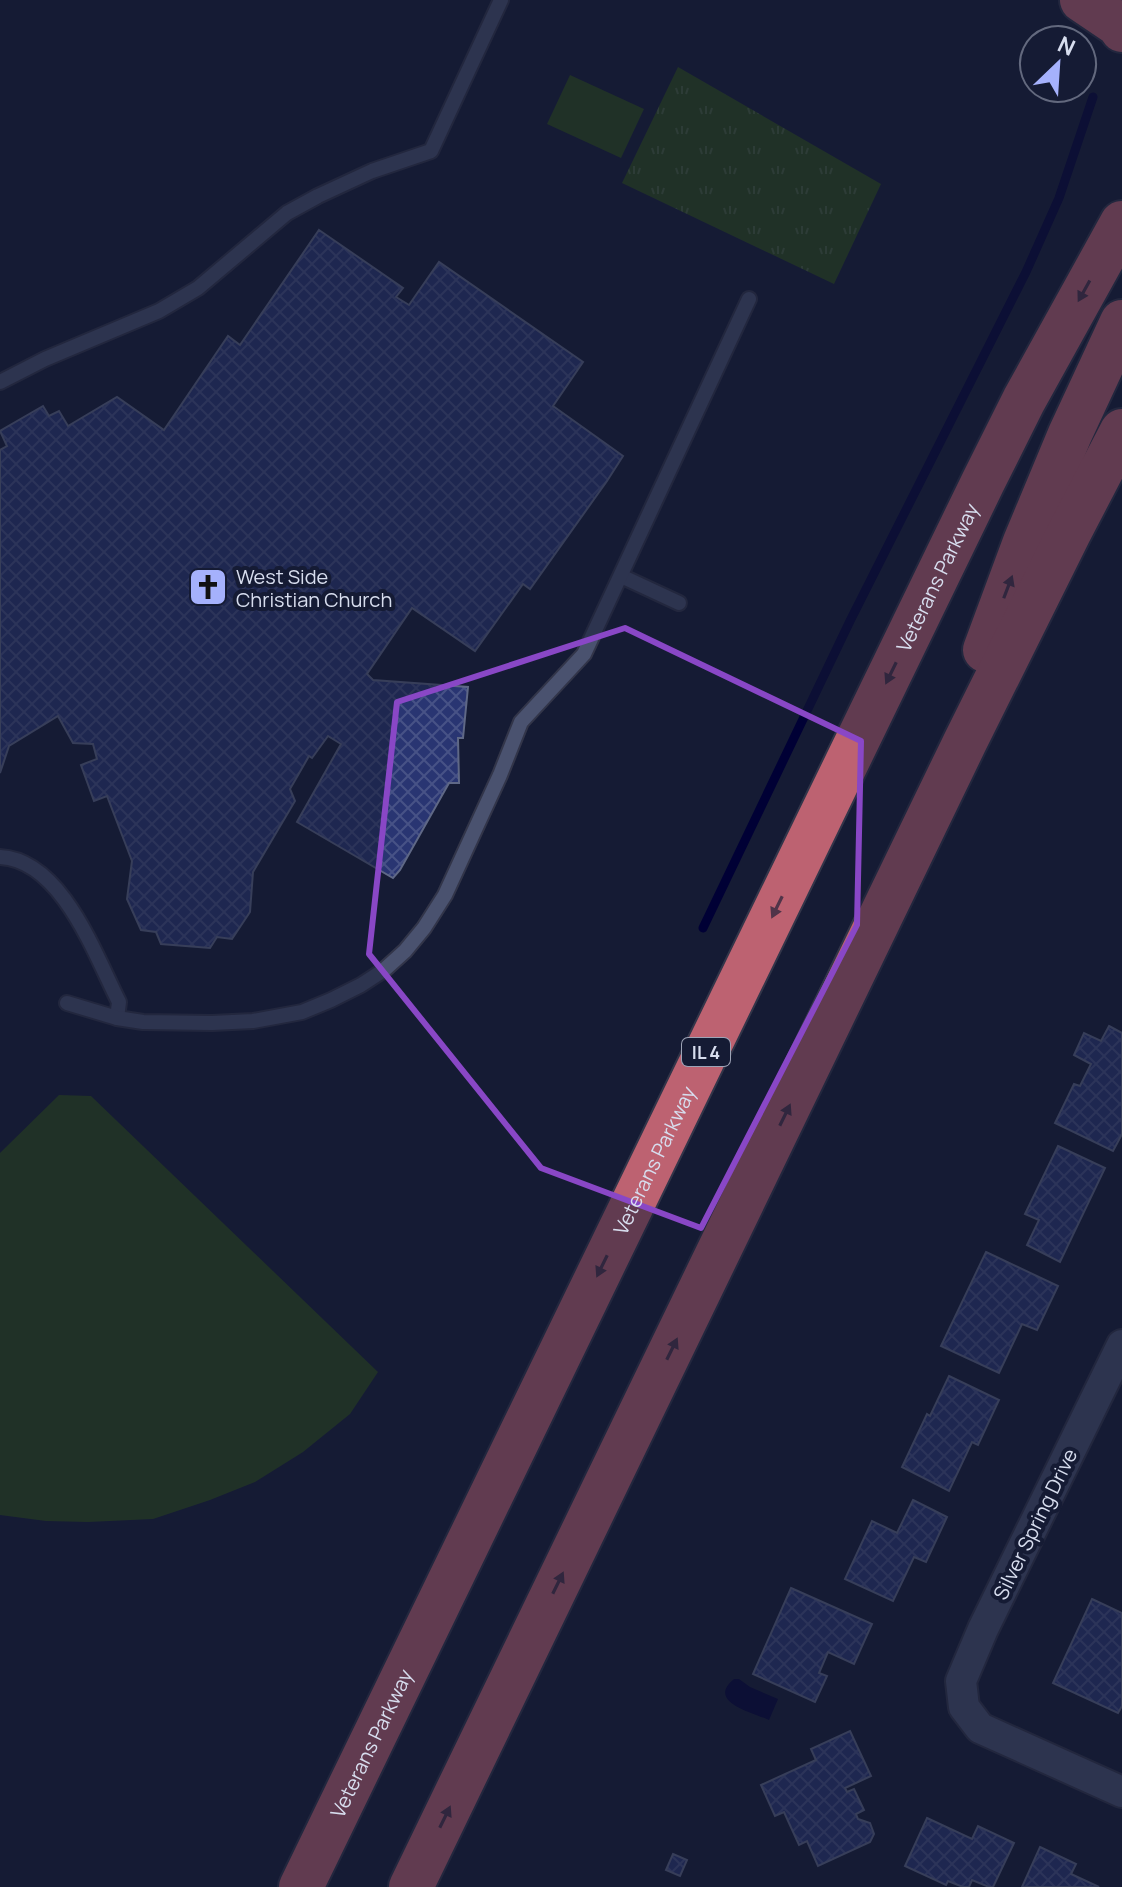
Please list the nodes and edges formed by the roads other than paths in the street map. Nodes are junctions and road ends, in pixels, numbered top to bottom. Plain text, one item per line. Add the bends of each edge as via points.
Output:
1 (501, 0) edge
2 (1082, 0) edge
3 (1109, 0) edge
4 (1122, 6) edge
5 (1122, 30) edge
6 (1122, 223) edge
7 (749, 299) dead end
8 (1122, 322) edge
9 (0, 382) edge
10 (1122, 431) edge
11 (1122, 485) edge
12 (1069, 533) junction
13 (621, 576) junction
14 (679, 603) dead end
15 (965, 742) junction
16 (0, 857) edge
17 (67, 1003) dead end
18 (117, 1018) junction
19 (1122, 1345) edge
20 (1122, 1792) edge
21 (301, 1887) edge
22 (411, 1887) edge

1 - 9 lane via 431,151 308,201 185,296
2 - 5 highway
3 - 4 street
6 -> 21 highway, Veterans Parkway / IL 4 via 983,482
7 - 13 lane
15 -> 8 highway via 972,688 994,622
10 - 12 highway
11 - 12 highway
12 - 15 highway
13 - 14 lane
13 - 18 lane via 584,654 521,722 445,895 424,928 384,970 302,1012 253,1021
22 -> 15 highway
16 - 18 lane via 41,873 70,906 119,1002
17 - 18 lane
19 - 20 street, Silver Spring Drive via 983,1629 955,1710 980,1728

